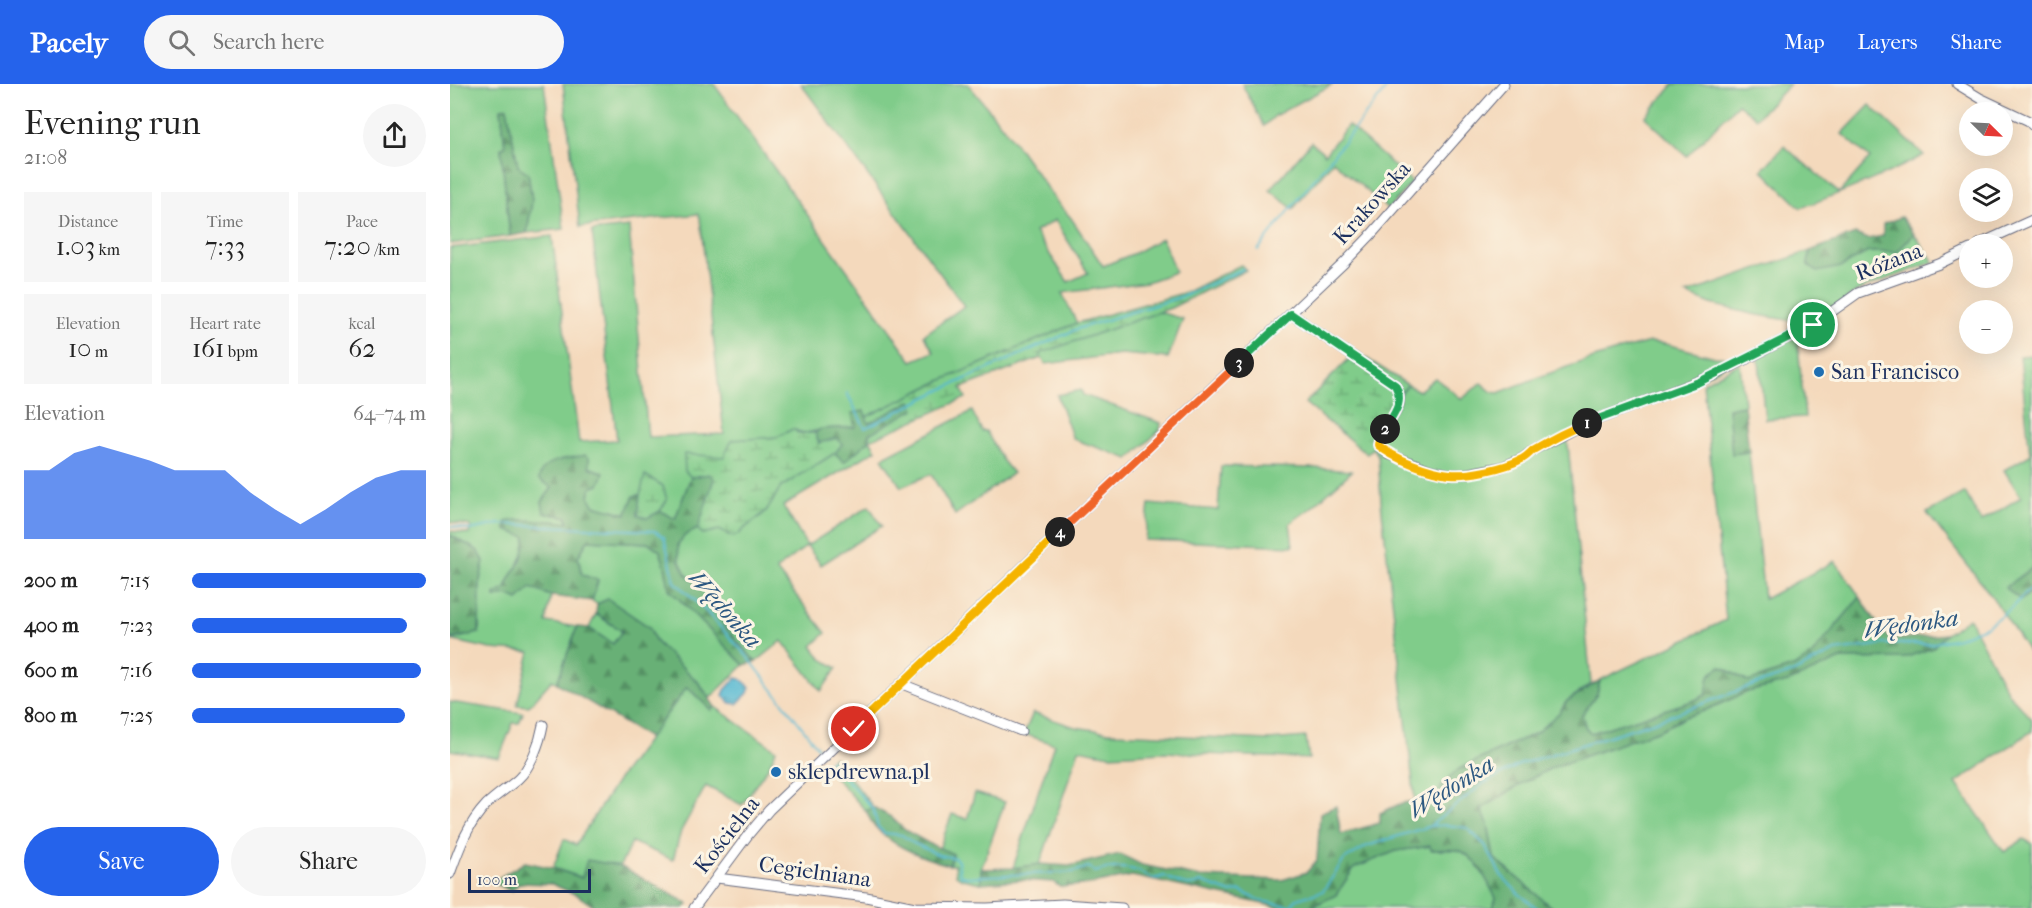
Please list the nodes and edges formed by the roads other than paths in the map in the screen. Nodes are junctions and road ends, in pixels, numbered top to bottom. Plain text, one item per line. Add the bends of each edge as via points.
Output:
1 (1504, 84) edge
2 (1957, 84) edge
3 (2032, 125) edge
4 (2032, 220) edge
5 (2001, 234) edge
6 (1959, 254) edge
7 (1291, 314) junction
8 (1263, 341) joint
9 (902, 684) junction
10 (543, 725) dead end
11 (1021, 731) dead end
12 (450, 874) edge
13 (717, 878) junction
14 (694, 908) edge
15 (1122, 908) edge

1 - 7 street, Krakowska via 1369,237
2 - 3 street
4 - 5 street
6 - 7 street, Różana via 1858,293 1813,325 1699,382 1580,426 1502,467 1463,474 1431,470 1388,454 1378,445 1397,411 1400,392
7 - 8 street, Krakowska
8 - 9 street, Kościelna
9 - 11 street
9 - 13 street, Kościelna via 769,810
10 - 12 street via 528,766 486,806 465,833
13 - 14 street, Kościelna
13 - 15 street, Cegielniana via 915,907 1063,904

